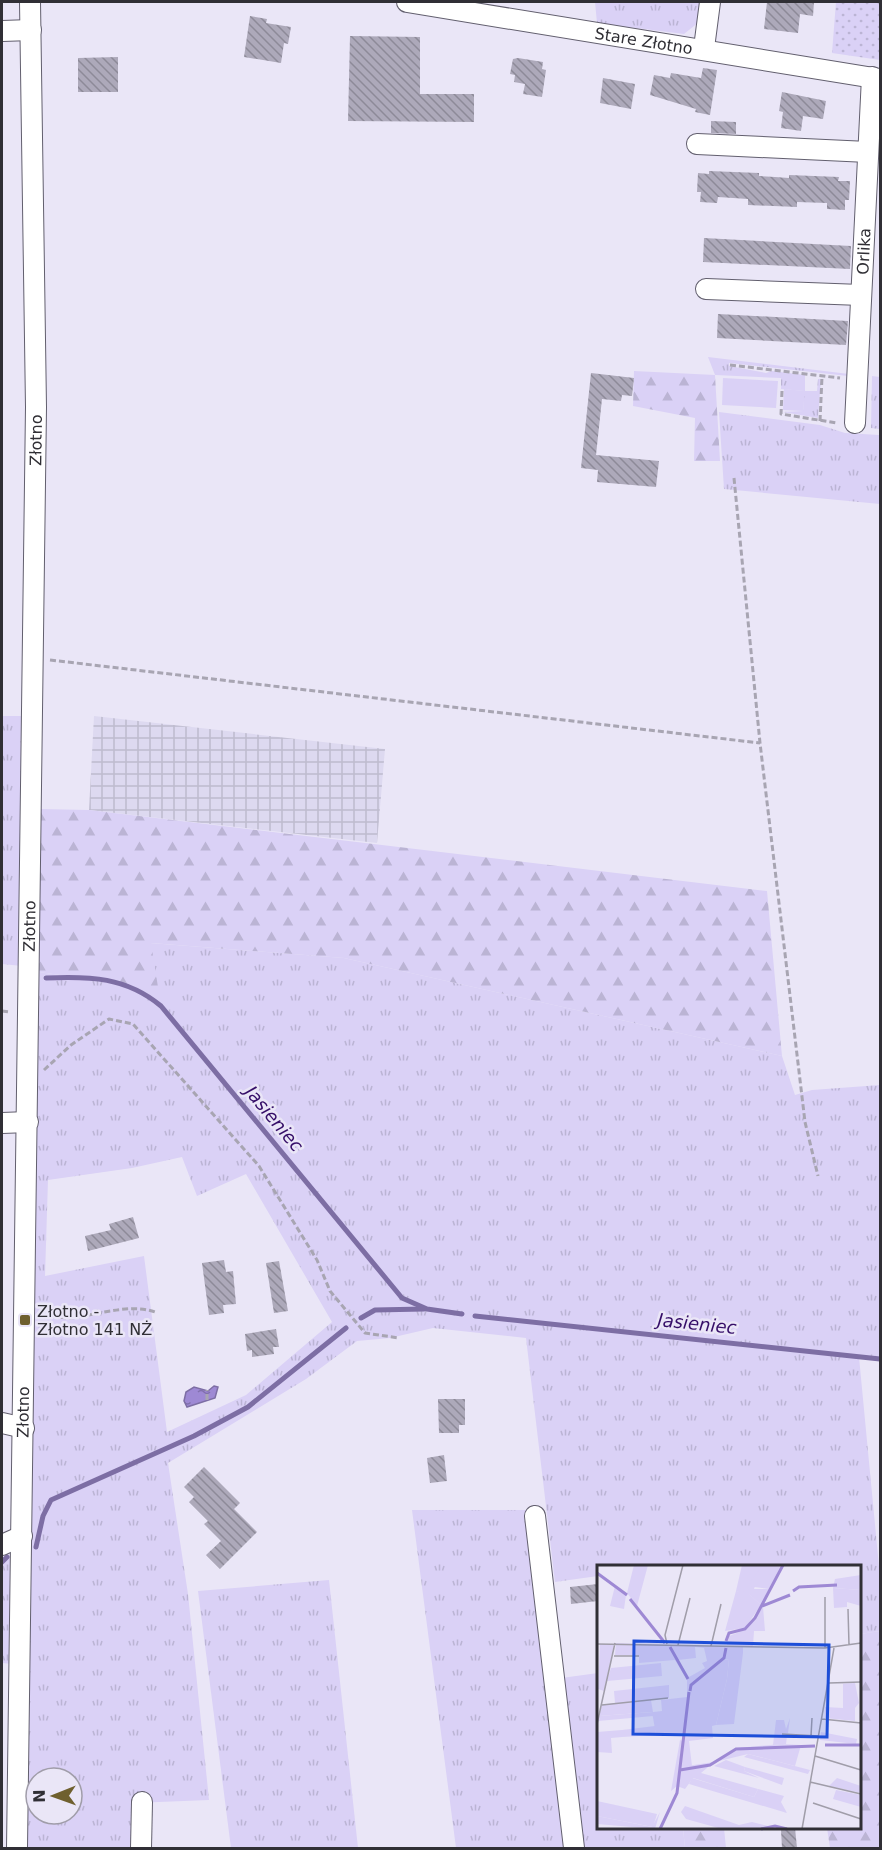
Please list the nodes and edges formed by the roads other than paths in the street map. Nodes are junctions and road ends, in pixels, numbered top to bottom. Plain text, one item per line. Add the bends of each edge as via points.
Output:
1 (30, 2) edge
2 (407, 2) edge
3 (710, 2) edge
4 (31, 30) junction
5 (2, 31) edge
6 (704, 48) junction
7 (876, 78) edge
8 (698, 144) dead end
9 (868, 152) junction
10 (706, 289) dead end
11 (861, 295) junction
12 (855, 423) road end
13 (28, 1122) junction
14 (2, 1123) edge
15 (2, 1423) edge
16 (24, 1428) junction
17 (535, 1516) dead end
18 (22, 1536) junction
19 (2, 1545) edge
20 (142, 1802) dead end
21 (17, 1848) edge
22 (141, 1848) edge
23 (574, 1848) edge

1 - 4 street, Złotno
2 - 6 street, Stare Złotno
3 - 6 street
4 - 5 street
4 - 13 street, Złotno via 36,340
6 - 7 street, Stare Złotno
7 - 9 street, Orlika
8 - 9 street
9 - 11 street, Orlika
10 - 11 street
11 - 12 street, Orlika
13 - 14 street
13 - 16 street, Złotno
15 - 16 street
16 - 18 street, Złotno
17 - 23 street
18 - 19 street
18 - 21 street, Złotno
20 - 22 street

